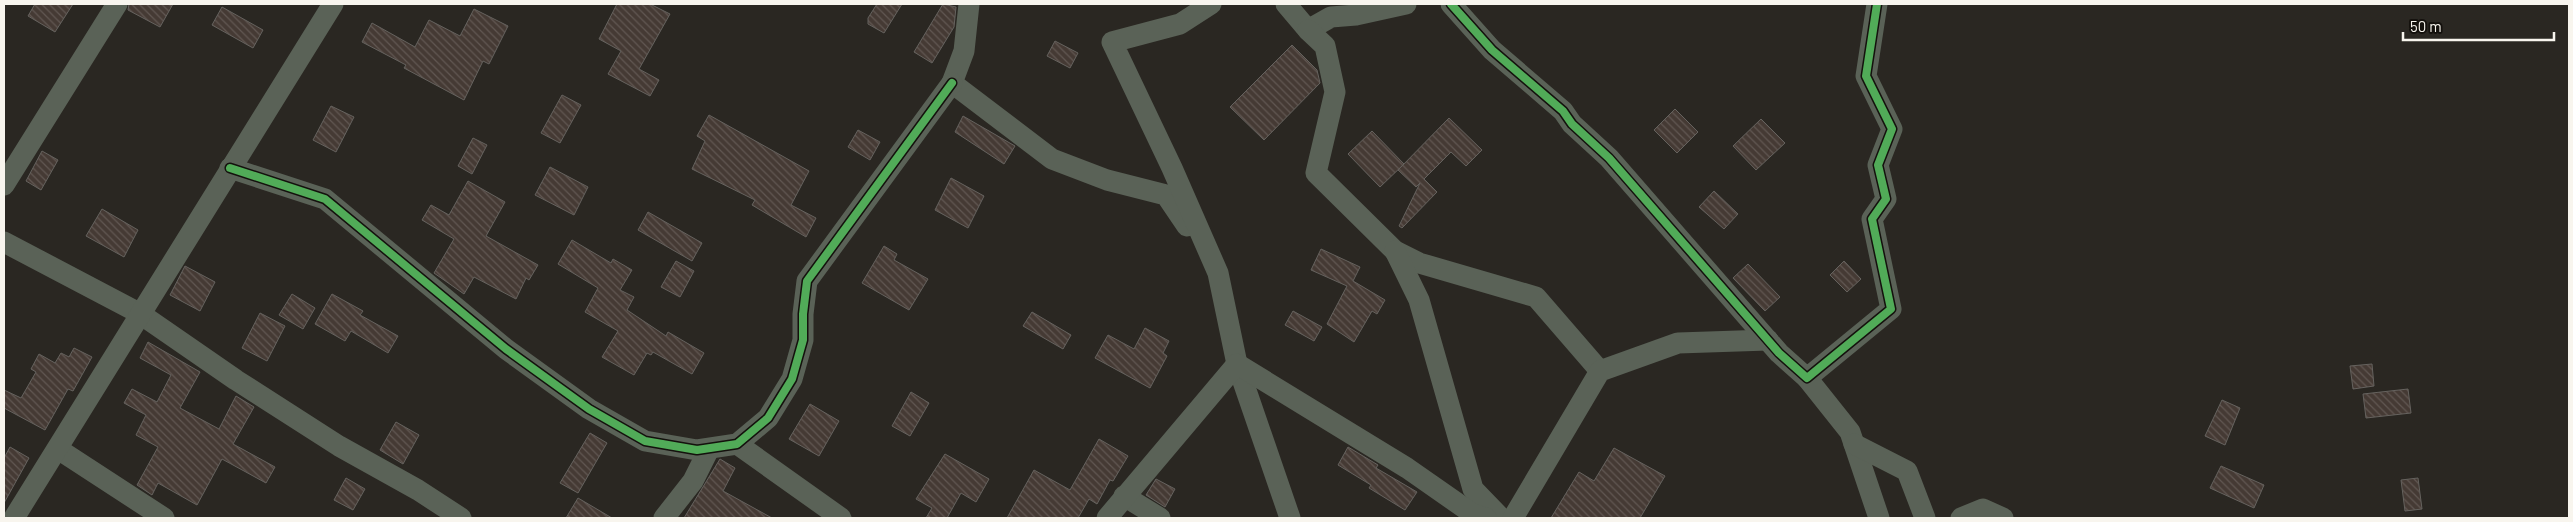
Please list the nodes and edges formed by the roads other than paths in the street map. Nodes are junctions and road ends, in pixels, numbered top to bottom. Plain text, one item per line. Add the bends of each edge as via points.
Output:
1 (117, 4) edge
2 (332, 4) edge
3 (969, 4) edge
4 (1211, 4) edge
5 (1286, 4) edge
6 (1406, 4) edge
7 (1451, 4) edge
8 (1876, 4) edge
9 (1308, 30) junction
10 (952, 82) junction
11 (230, 168) junction
12 (4, 185) edge
13 (4, 242) edge
14 (1395, 251) junction
15 (1218, 273) junction
16 (139, 313) junction
17 (1768, 340) junction
18 (1237, 364) junction
19 (1600, 371) junction
20 (1807, 378) junction
21 (737, 444) junction
22 (1854, 444) junction
23 (709, 448) junction
24 (58, 449) junction
25 (1124, 496) junction
26 (14, 518) edge
27 (164, 518) edge
28 (461, 518) edge
29 (664, 518) edge
30 (841, 518) edge
31 (1107, 518) edge
32 (1160, 518) edge
33 (1290, 518) edge
34 (1486, 518) edge
35 (1500, 518) edge
36 (1513, 518) edge
37 (1878, 518) edge
38 (1925, 518) edge
39 (1961, 518) edge
40 (2003, 518) edge

1 - 12 street
2 - 11 street
3 - 10 street via 964,51
4 - 15 street via 1180,24 1112,42
5 - 9 street
6 - 9 street via 1331,17
7 - 17 street via 1492,50 1563,111 1572,124 1609,158
8 - 20 street via 1866,76 1892,129 1878,165 1886,199 1872,219 1891,309
9 - 14 street via 1325,46 1335,92 1316,173
10 - 15 street via 1052,159 1107,180 1166,195
10 - 21 street via 807,280 803,340 792,378 768,418
11 - 16 street
11 - 23 street via 325,199 506,349 589,409 645,441 697,450
13 - 16 street
14 - 19 street via 1419,263 1536,297
14 - 35 street via 1419,300 1473,489
15 - 18 street
16 - 24 street
16 - 28 street via 339,446
17 - 19 street via 1678,343
17 - 20 street
18 - 25 street
18 - 33 street
18 - 34 street via 1407,468 1473,514
19 - 36 street
20 - 22 street via 1850,432
21 - 23 street
21 - 30 street
22 - 37 street
22 - 38 street via 1907,471
23 - 29 street via 693,481
24 - 26 street
24 - 27 street
25 - 31 street
25 - 32 street
39 - 40 street via 1983,509

